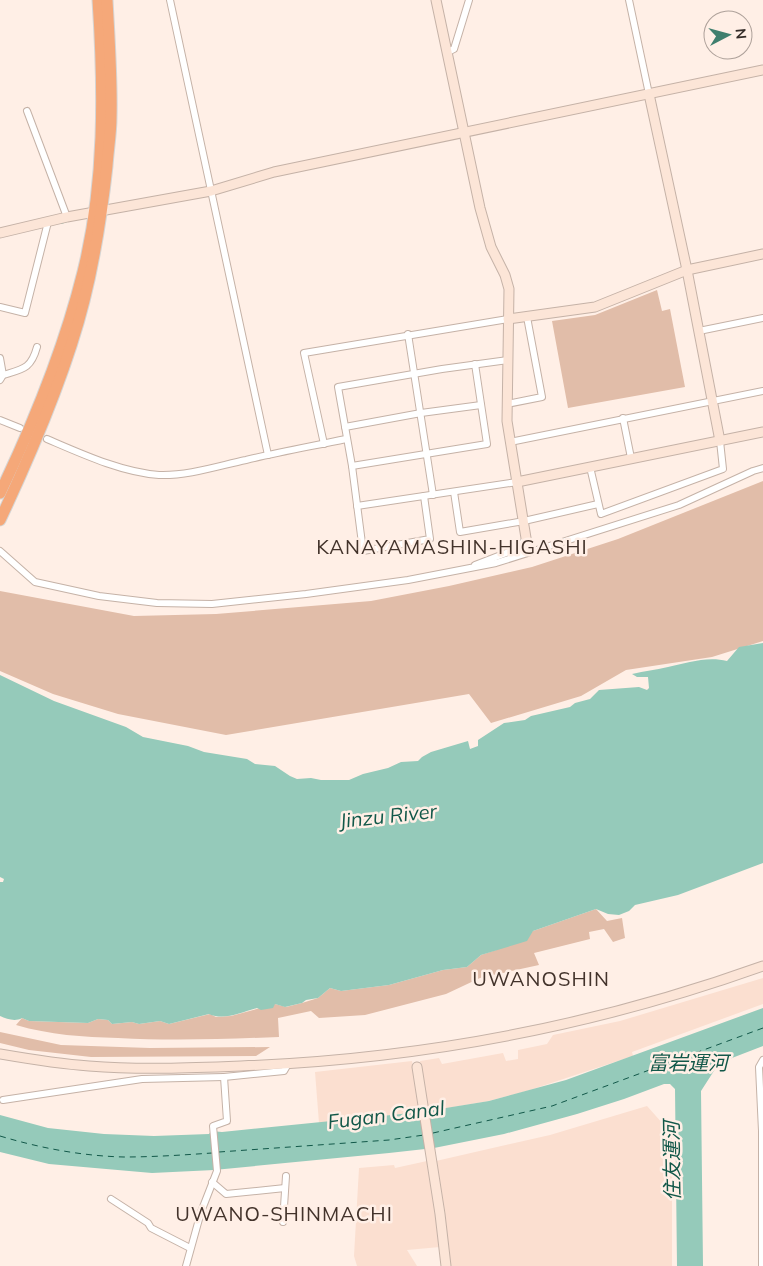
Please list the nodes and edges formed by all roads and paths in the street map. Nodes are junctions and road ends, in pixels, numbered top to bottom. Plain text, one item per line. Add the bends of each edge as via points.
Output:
1 (98, 0) edge
2 (107, 0) edge
3 (170, 0) edge
4 (436, 0) edge
5 (470, 0) edge
6 (630, 0) edge
7 (448, 52) junction
8 (763, 70) edge
9 (649, 94) junction
10 (27, 111) dead end
11 (464, 132) junction
12 (211, 191) junction
13 (98, 212) junction
14 (67, 217) junction
15 (48, 222) junction
16 (0, 233) edge
17 (763, 254) edge
18 (686, 270) junction
19 (0, 307) edge
20 (527, 317) junction
21 (763, 318) edge
22 (508, 320) junction
23 (699, 331) junction
24 (408, 334) junction
25 (37, 347) dead end
26 (0, 358) edge
27 (508, 360) junction
28 (475, 364) junction
29 (414, 374) junction
30 (1, 378) edge
31 (763, 391) edge
32 (712, 402) junction
33 (507, 404) junction
34 (481, 405) junction
35 (421, 413) junction
36 (623, 418) junction
37 (0, 420) edge
38 (345, 427) junction
39 (20, 428) dead end
40 (763, 432) edge
41 (47, 439) dead end
42 (346, 439) junction
43 (720, 441) junction
44 (510, 442) junction
45 (324, 444) junction
46 (268, 455) junction
47 (427, 455) junction
48 (631, 458) junction
49 (352, 466) junction
50 (590, 467) junction
51 (763, 468) edge
52 (517, 482) junction
53 (454, 492) junction
54 (0, 493) edge
55 (433, 495) junction
56 (424, 496) junction
57 (598, 504) junction
58 (357, 506) junction
59 (0, 520) edge
60 (524, 521) junction
61 (526, 538) joint
62 (0, 551) edge
63 (473, 568) junction
64 (763, 966) edge
65 (0, 1054) edge
66 (763, 1060) edge
67 (288, 1064) junction
68 (417, 1067) dead end
69 (224, 1077) junction
70 (3, 1100) dead end
71 (286, 1176) dead end
72 (212, 1182) junction
73 (286, 1188) junction
74 (111, 1199) dead end
75 (283, 1222) dead end
76 (762, 1247) edge
77 (190, 1248) junction
78 (186, 1266) edge
79 (446, 1266) edge
80 (762, 1266) edge

1 - 13 highway via 102,120
2 - 13 highway via 111,119
3 - 12 street
4 - 7 street
5 - 7 street via 454,49
6 - 9 street
7 - 11 street
8 - 9 street
9 - 11 street
9 - 18 street
10 - 14 street
11 - 12 street via 274,172
11 - 22 street via 487,235 509,289
12 - 13 street
12 - 46 street
13 - 14 street
13 - 54 highway via 47,387
13 - 59 highway via 90,274 70,348
14 - 15 street
15 - 16 street
15 - 19 street via 25,313
17 - 18 street
18 - 20 street via 595,307
18 - 23 street
20 - 22 street
20 - 33 street via 542,397
21 - 23 street
22 - 24 street
22 - 27 street
23 - 32 street
24 - 29 street
24 - 45 street via 304,353
25 - 30 street via 35,356 24,369
26 - 30 street
27 - 28 street
27 - 33 street
28 - 29 street
28 - 34 street
29 - 35 street
29 - 38 street via 338,387
31 - 32 street
32 - 36 street
32 - 43 street
33 - 44 street
34 - 35 street
34 - 47 street via 487,444
35 - 38 street
35 - 47 street
36 - 44 street
36 - 48 street
37 - 39 street
38 - 42 street
40 - 43 street
41 - 46 street via 94,459 160,475 191,472
42 - 45 street
42 - 49 street
43 - 48 street
43 - 57 street via 723,469 601,514
44 - 52 street
45 - 46 street
47 - 49 street
47 - 55 street
48 - 50 street
49 - 58 street
50 - 52 street
50 - 57 street
51 - 63 street via 679,505 496,564
52 - 53 street
52 - 60 street
53 - 55 street
53 - 60 street via 460,532
55 - 56 street
56 - 58 street
56 - 58 street via 430,540 363,551
57 - 60 street
60 - 61 street
61 - 63 street via 519,548 478,563
62 - 63 street via 35,582 99,596 157,603 212,604 306,594
64 - 67 street via 639,1005 532,1032 387,1056
65 - 67 street via 89,1066 160,1068
66 - 76 street via 760,1067
67 - 69 street via 284,1071
68 - 79 street
69 - 70 street via 142,1079
69 - 72 street via 227,1121 212,1129 217,1171
71 - 73 street
72 - 73 street via 226,1194
72 - 77 street
73 - 75 street
74 - 77 street via 151,1228
76 - 80 street
77 - 78 street

